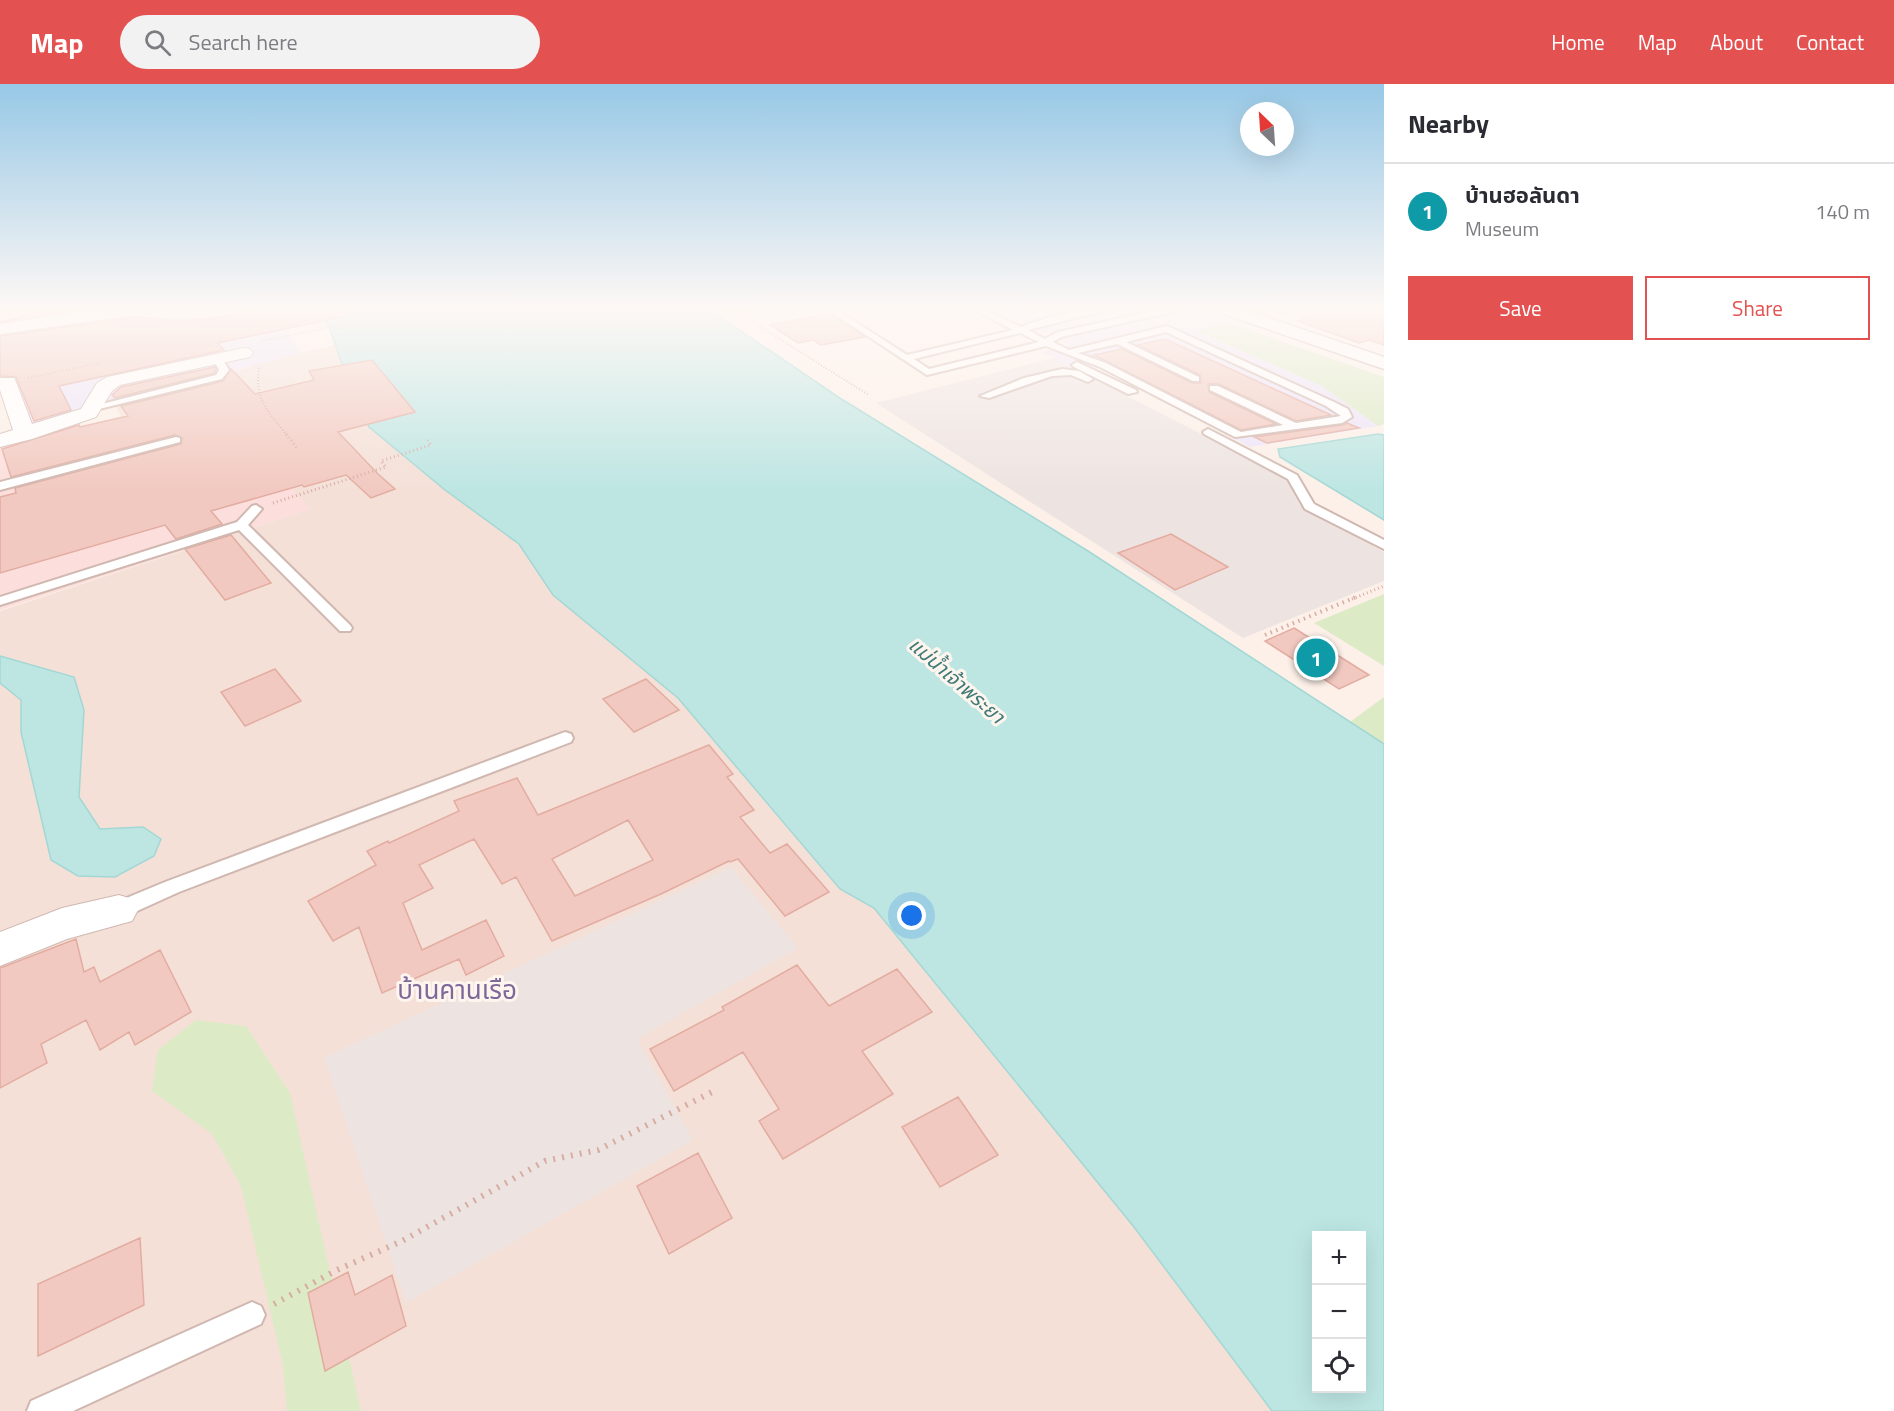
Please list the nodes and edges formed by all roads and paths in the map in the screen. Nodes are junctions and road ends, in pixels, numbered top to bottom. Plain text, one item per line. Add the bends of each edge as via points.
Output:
1 (176, 368) edge
2 (826, 368) edge
3 (921, 368) edge
4 (944, 368) edge
5 (1087, 368) edge
6 (1109, 368) edge
7 (1173, 368) edge
8 (1251, 368) edge
9 (1196, 379) dead end
10 (7, 382) dead end
11 (256, 384) dead end
12 (1214, 388) dead end
13 (1128, 390) junction
14 (869, 395) dead end
15 (985, 396) dead end
16 (1295, 427) junction
17 (25, 435) junction
18 (176, 440) dead end
19 (0, 441) edge
20 (428, 441) dead end
21 (297, 448) dead end
22 (0, 486) edge
23 (256, 509) joint
24 (241, 525) junction
25 (1384, 545) edge
26 (1384, 586) edge
27 (0, 601) edge
28 (345, 628) dead end
29 (1265, 635) dead end
30 (565, 738) dead end
31 (119, 910) joint
32 (0, 949) edge
33 (712, 1092) dead end
34 (252, 1315) joint
35 (41, 1411) edge

1 - 17 street via 114,381 104,387 89,414
2 - 14 path
3 - 4 lane via 927,372
5 - 13 lane
6 - 16 lane via 1239,435
7 - 9 lane
8 - 16 lane via 1344,411 1347,417
10 - 17 street
11 - 21 path via 271,415
12 - 16 lane
13 - 15 lane via 1119,393 1069,372 1026,381
13 - 25 lane via 1293,477 1309,506
17 - 19 street
18 - 22 lane
20 - 23 path via 431,445 381,461 386,466
23 - 24 lane
24 - 27 lane
24 - 28 lane
26 - 29 path
30 - 31 lane
31 - 32 street via 62,924
33 - 34 path via 598,1150 545,1161 402,1241
34 - 35 lane

